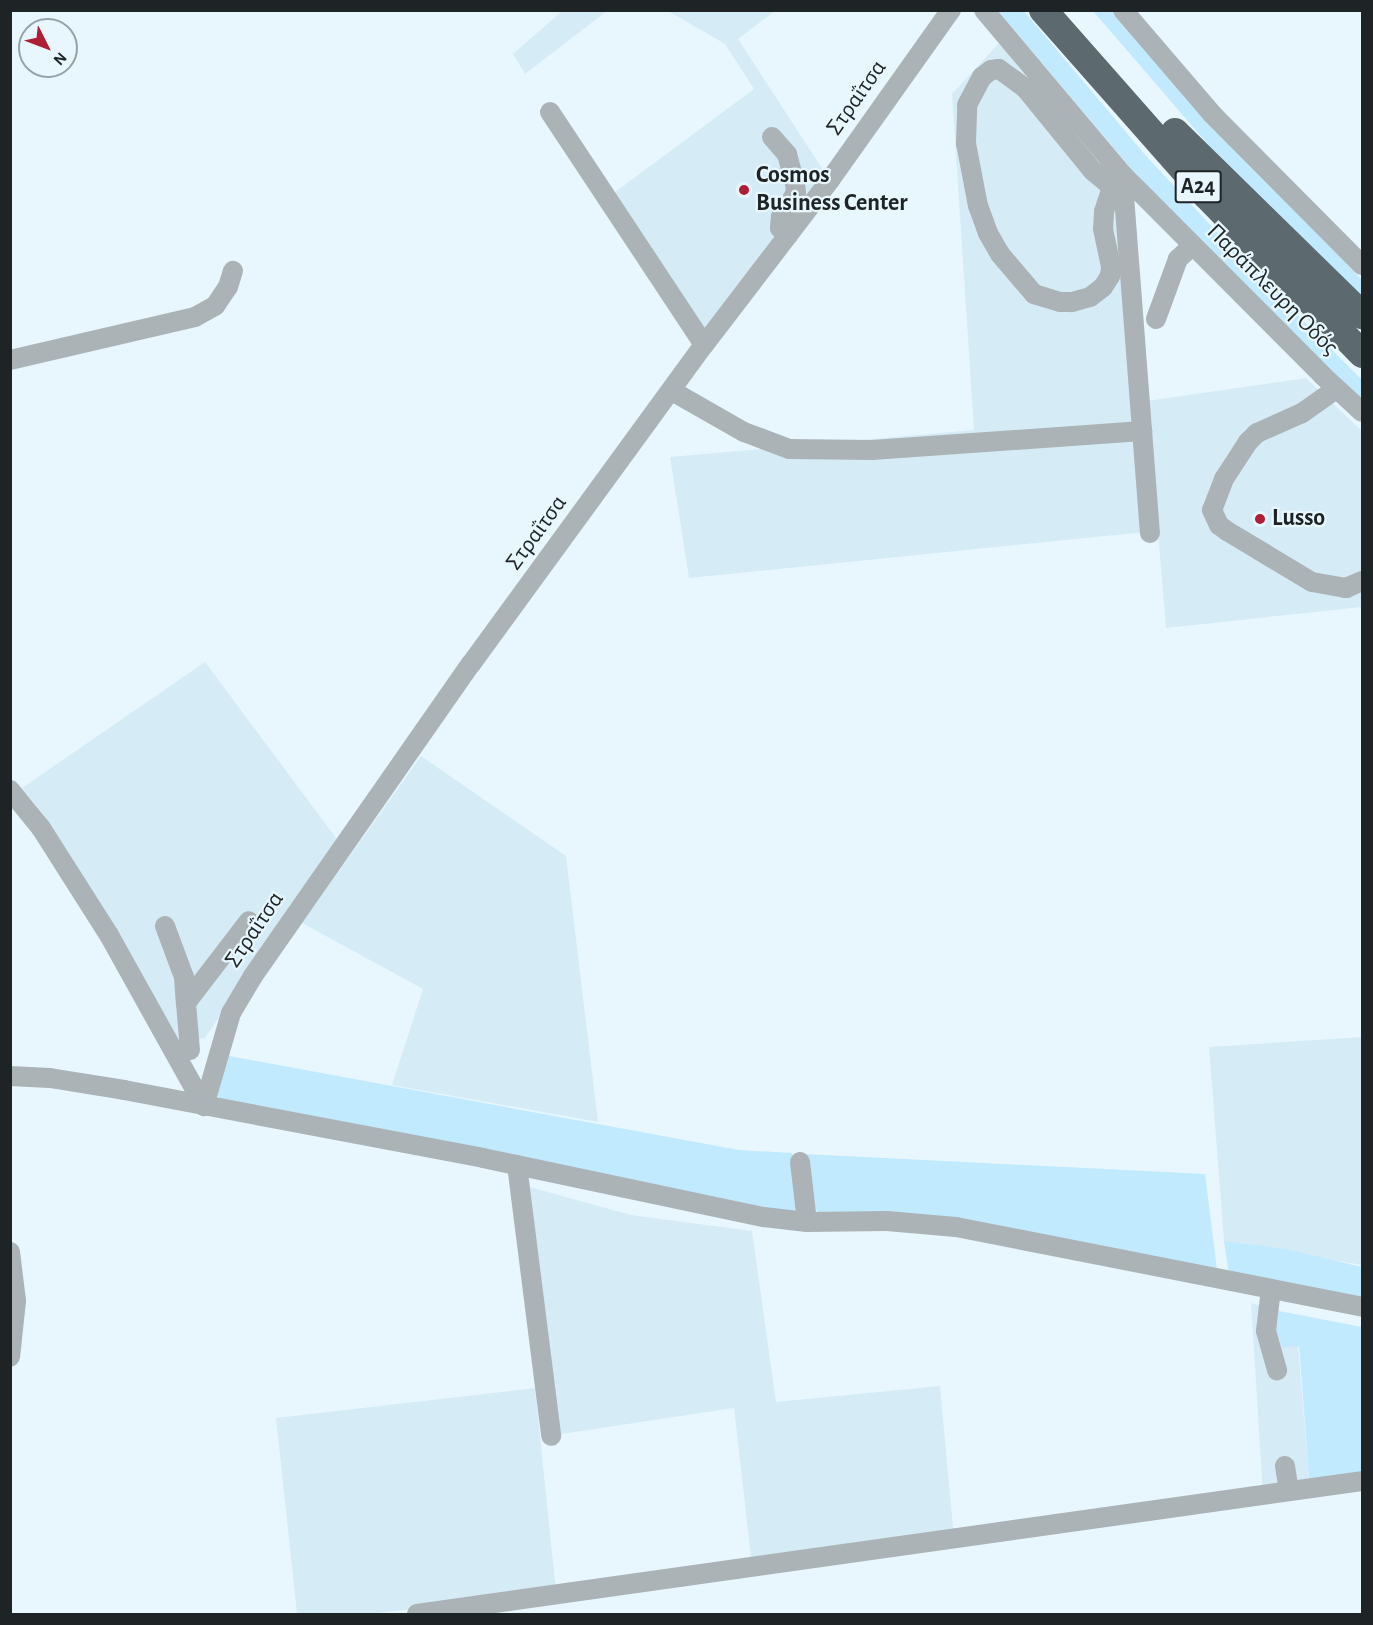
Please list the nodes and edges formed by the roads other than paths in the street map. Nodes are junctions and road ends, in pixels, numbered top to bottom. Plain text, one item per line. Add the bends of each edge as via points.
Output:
1 (951, 10) edge
2 (984, 10) edge
3 (1043, 10) edge
4 (1067, 10) edge
5 (1123, 10) edge
6 (550, 112) dead end
7 (772, 137) dead end
8 (1120, 186) junction
9 (788, 236) junction
10 (1192, 246) junction
11 (1362, 265) edge
12 (233, 271) dead end
13 (1362, 315) edge
14 (1156, 319) dead end
15 (704, 345) junction
16 (1362, 354) edge
17 (10, 360) edge
18 (1336, 388) junction
19 (672, 391) junction
20 (1362, 412) edge
21 (1142, 431) junction
22 (1150, 533) dead end
23 (1362, 582) edge
24 (10, 790) edge
25 (249, 921) dead end
26 (165, 926) dead end
27 (186, 1003) junction
28 (231, 1013) junction
29 (168, 1046) junction
30 (190, 1050) junction
31 (10, 1076) edge
32 (204, 1106) junction
33 (800, 1162) dead end
34 (518, 1165) junction
35 (807, 1222) junction
36 (10, 1252) edge
37 (1271, 1289) junction
38 (13, 1302) edge
39 (1362, 1307) edge
40 (10, 1357) edge
41 (1277, 1370) dead end
42 (551, 1436) dead end
43 (1285, 1466) dead end
44 (1362, 1481) edge
45 (1289, 1491) junction
46 (417, 1614) edge

1 - 9 street, Στραΐτσα
2 - 8 street, Παράπλευρη Οδός
3 - 16 highway, Α24 via 1206,195
4 - 13 highway, Α24 via 1197,156
5 - 11 street via 1212,114
6 - 15 street
7 - 9 street via 786,154 795,183 796,193 781,216 780,228
8 - 8 street via 1093,171 1025,88 999,69 982,77 967,105 966,143 976,198 1000,254 1034,294 1072,302 1090,297 1103,287 1111,268 1103,229 1104,212
8 - 10 street, Παράπλευρη Οδός
8 - 21 street
9 - 15 street, Στραΐτσα
10 - 14 street via 1178,259
10 - 18 street, Παράπλευρη Οδός
12 - 17 street via 215,306 195,317
15 - 19 street, Στραΐτσα
18 - 20 street, Παράπλευρη Οδός
18 - 23 street via 1302,413 1271,424 1252,437 1224,479 1212,510 1227,531 1312,582 1346,588
19 - 21 street via 744,432 789,449 872,450
19 - 28 street, Στραΐτσα via 471,664
21 - 22 street
24 - 29 street via 40,828 109,935
25 - 27 street
26 - 27 street via 184,977
27 - 30 street
28 - 30 street via 208,1044
28 - 32 street, Στραΐτσα
29 - 30 street
29 - 32 street
31 - 32 street via 124,1089
32 - 34 street
33 - 35 street
34 - 35 street via 764,1217
34 - 42 street
35 - 37 street via 888,1221 956,1227
36 - 38 street
37 - 39 street
37 - 41 street via 1266,1330
38 - 40 street
43 - 45 street
44 - 45 street
45 - 46 street

